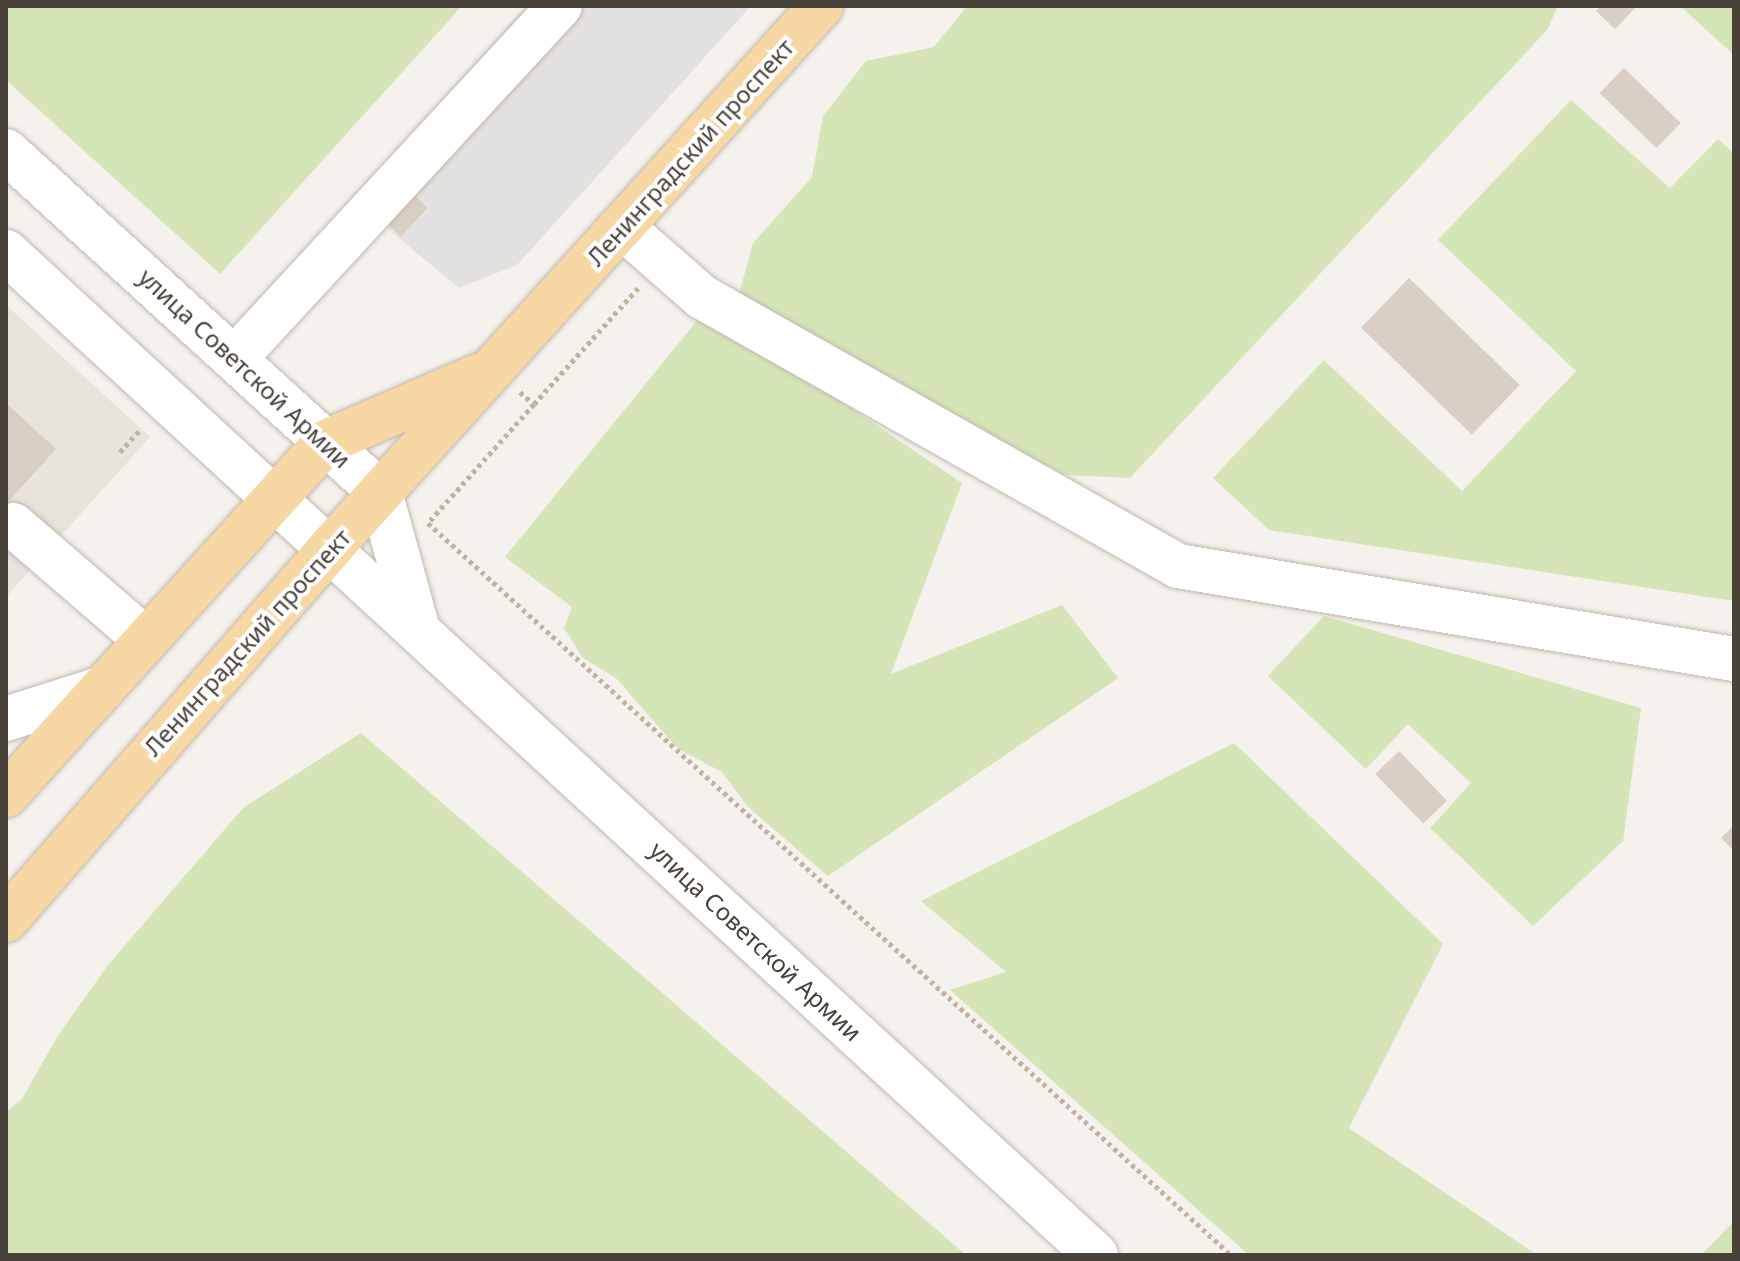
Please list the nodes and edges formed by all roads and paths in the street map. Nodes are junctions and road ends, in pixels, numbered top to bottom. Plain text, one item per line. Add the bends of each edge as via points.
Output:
1 (560, 6) edge
2 (821, 6) edge
3 (6, 151) edge
4 (622, 227) junction
5 (6, 252) edge
6 (662, 261) junction
7 (235, 358) junction
8 (494, 369) junction
9 (534, 404) junction
10 (326, 442) junction
11 (380, 492) junction
12 (275, 496) junction
13 (13, 525) dead end
14 (331, 547) junction
15 (417, 626) junction
16 (146, 640) junction
17 (1734, 659) edge
18 (103, 688) junction
19 (6, 719) edge
20 (6, 795) edge
21 (6, 920) edge
22 (1096, 1255) edge
23 (1231, 1255) edge

1 - 7 street
2 - 4 main road, Ленинградский проспект
3 - 7 street, улица Советской Армии
4 - 6 street
4 - 8 main road, Ленинградский проспект
5 - 12 street, улица Советской Армии
6 - 9 path
6 - 17 street via 702,297 1178,566
7 - 10 street, улица Советской Армии
8 - 9 path
8 - 10 main road, Ленинградский проспект
8 - 11 main road, Ленинградский проспект
9 - 23 path via 428,523
10 - 11 street, улица Советской Армии
10 - 12 main road, Ленинградский проспект
11 - 14 main road, Ленинградский проспект
11 - 15 street
12 - 14 street, улица Советской Армии
12 - 16 main road, Ленинградский проспект
13 - 16 street
14 - 15 street, улица Советской Армии
14 - 21 main road, Ленинградский проспект
15 - 22 street, улица Советской Армии
16 - 18 main road, Ленинградский проспект
18 - 19 street
18 - 20 main road, Ленинградский проспект

